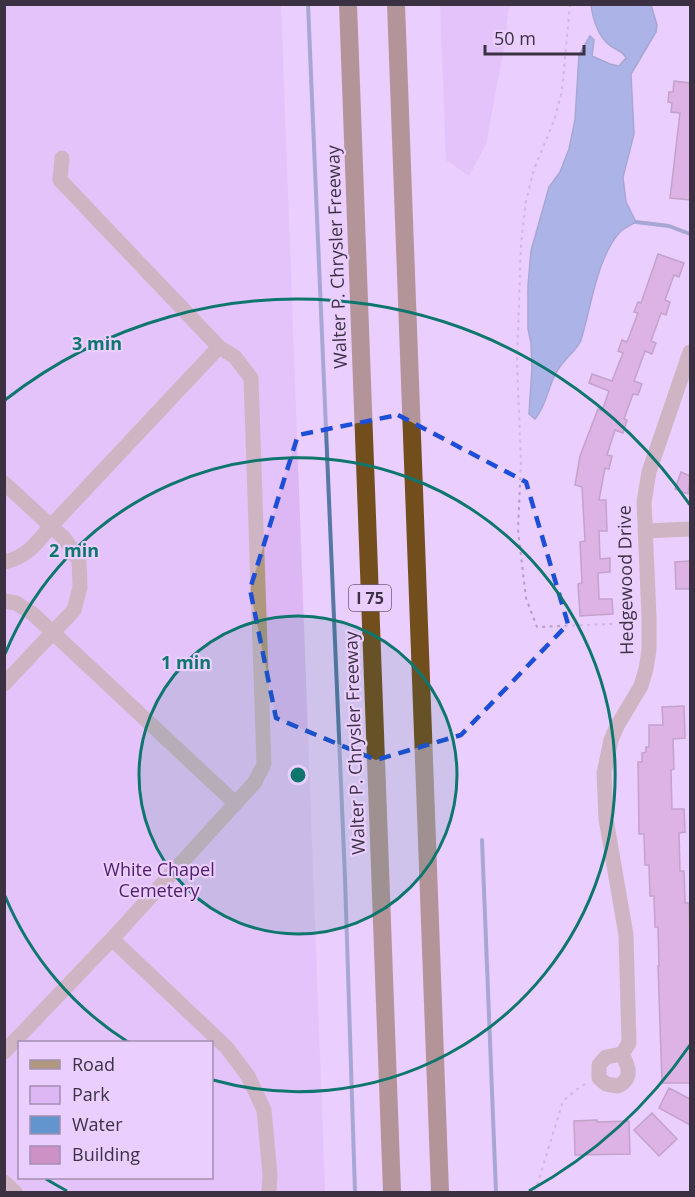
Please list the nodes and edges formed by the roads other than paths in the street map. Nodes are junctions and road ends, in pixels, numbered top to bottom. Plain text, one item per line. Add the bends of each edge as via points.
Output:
1 (348, 4) edge
2 (396, 4) edge
3 (62, 158) dead end
4 (219, 347) junction
5 (690, 352) edge
6 (4, 483) edge
7 (50, 527) junction
8 (690, 529) edge
9 (645, 531) junction
10 (4, 562) edge
11 (4, 601) edge
12 (54, 632) junction
13 (4, 684) edge
14 (236, 803) junction
15 (112, 939) junction
16 (4, 1052) edge
17 (622, 1054) junction
18 (4, 1182) edge
19 (15, 1192) edge
20 (269, 1192) edge
21 (392, 1192) edge
22 (440, 1192) edge

1 - 21 highway, Walter P. Chrysler Freeway / I 75
2 - 22 highway, I 75
3 - 4 street via 60,180
4 - 7 street
4 - 14 street via 236,357 251,378 252,390 264,764 255,782
5 - 9 street, Hedgewood Drive via 649,472
6 - 7 street
7 - 10 street via 18,560
7 - 12 street via 65,539 79,561 80,587 74,610
8 - 9 street
9 - 17 street, Hedgewood Drive via 649,650 641,686 611,740 603,787 626,935 629,1043
11 - 12 street via 25,608
12 - 13 street
12 - 14 street
14 - 15 street
15 - 16 street
15 - 20 street via 227,1048 248,1076 264,1110
17 - 17 street, Hedgewood Drive via 628,1077 613,1087 599,1078 598,1069 601,1061
18 - 19 street

